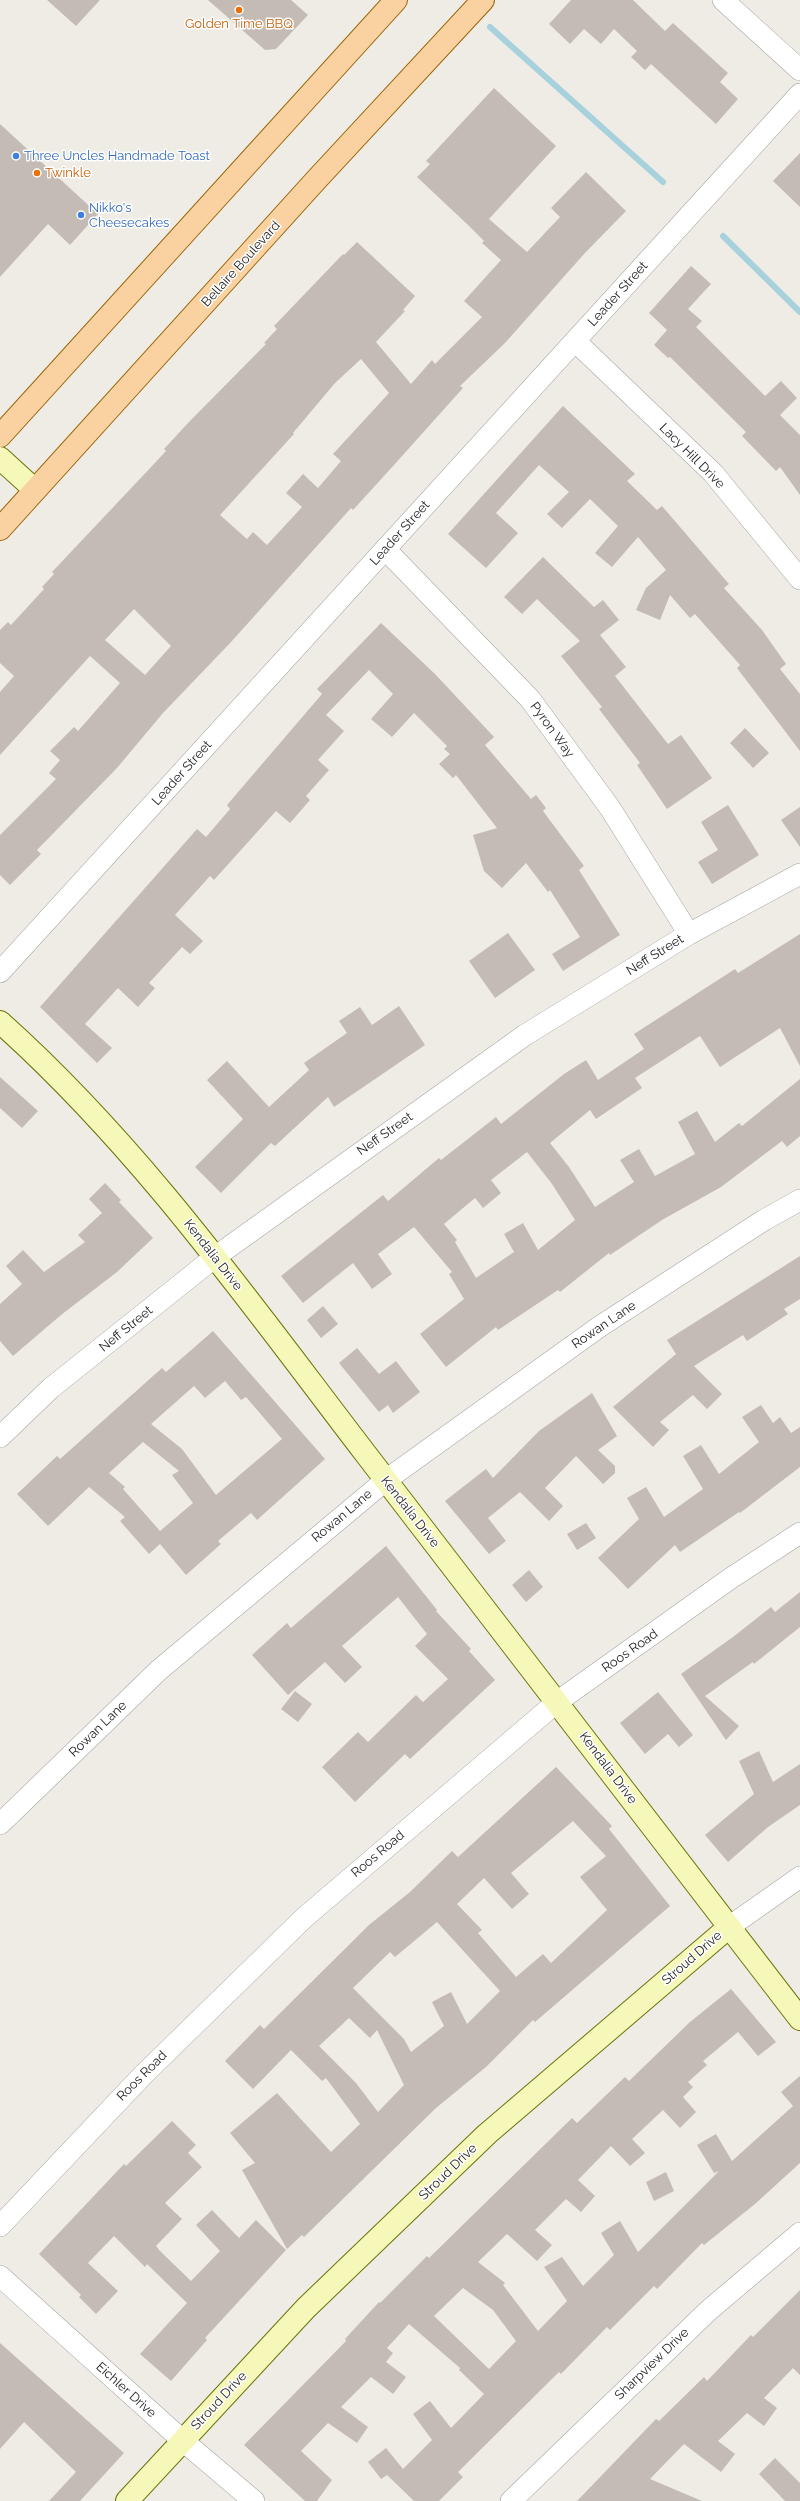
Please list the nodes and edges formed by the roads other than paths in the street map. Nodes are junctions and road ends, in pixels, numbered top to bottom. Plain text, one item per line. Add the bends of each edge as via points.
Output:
1 (396, 0) edge
2 (483, 0) edge
3 (723, 0) edge
4 (800, 70) edge
5 (800, 94) edge
6 (574, 341) junction
7 (0, 436) edge
8 (0, 458) edge
9 (36, 490) junction
10 (0, 529) edge
11 (385, 549) junction
12 (800, 580) edge
13 (800, 874) edge
14 (688, 934) junction
15 (0, 972) edge
16 (0, 1022) edge
17 (800, 1200) edge
18 (215, 1257) junction
19 (0, 1437) edge
20 (386, 1480) junction
21 (800, 1533) edge
22 (557, 1702) junction
23 (0, 1824) edge
24 (800, 1877) edge
25 (729, 1927) junction
26 (800, 2020) edge
27 (0, 2226) edge
28 (800, 2233) edge
29 (0, 2276) edge
30 (182, 2440) junction
31 (127, 2501) edge
32 (254, 2501) edge
33 (511, 2501) edge

1 - 7 main road
2 - 9 main road, Bellaire Boulevard
3 - 4 street
5 - 6 street, Leader Street
6 - 11 street, Leader Street
6 - 12 street, Lacy Hill Drive via 713,473
8 - 9 street
9 - 10 main road, Bellaire Boulevard
11 - 14 street, Pyron Way via 530,699 610,808
11 - 15 street, Leader Street
13 - 14 street, Neff Street
14 - 18 street, Neff Street via 525,1035
16 - 18 street, Kendalia Drive via 37,1054 108,1127
17 - 20 street, Rowan Lane via 764,1220 599,1327
18 - 19 street, Neff Street via 51,1388
18 - 20 street, Kendalia Drive
20 - 22 street, Kendalia Drive
20 - 23 street, Rowan Lane via 159,1670
21 - 22 street, Roos Road via 731,1578
22 - 25 street, Kendalia Drive
22 - 27 street, Roos Road via 305,1917 142,2075
24 - 25 street, Stroud Drive
25 - 26 street, Kendalia Drive
25 - 30 street, Stroud Drive via 487,2134 306,2308
28 - 33 street, Sharpview Drive via 708,2310
29 - 30 street, Eichler Drive
30 - 31 street, Stroud Drive
30 - 32 street, Eichler Drive

